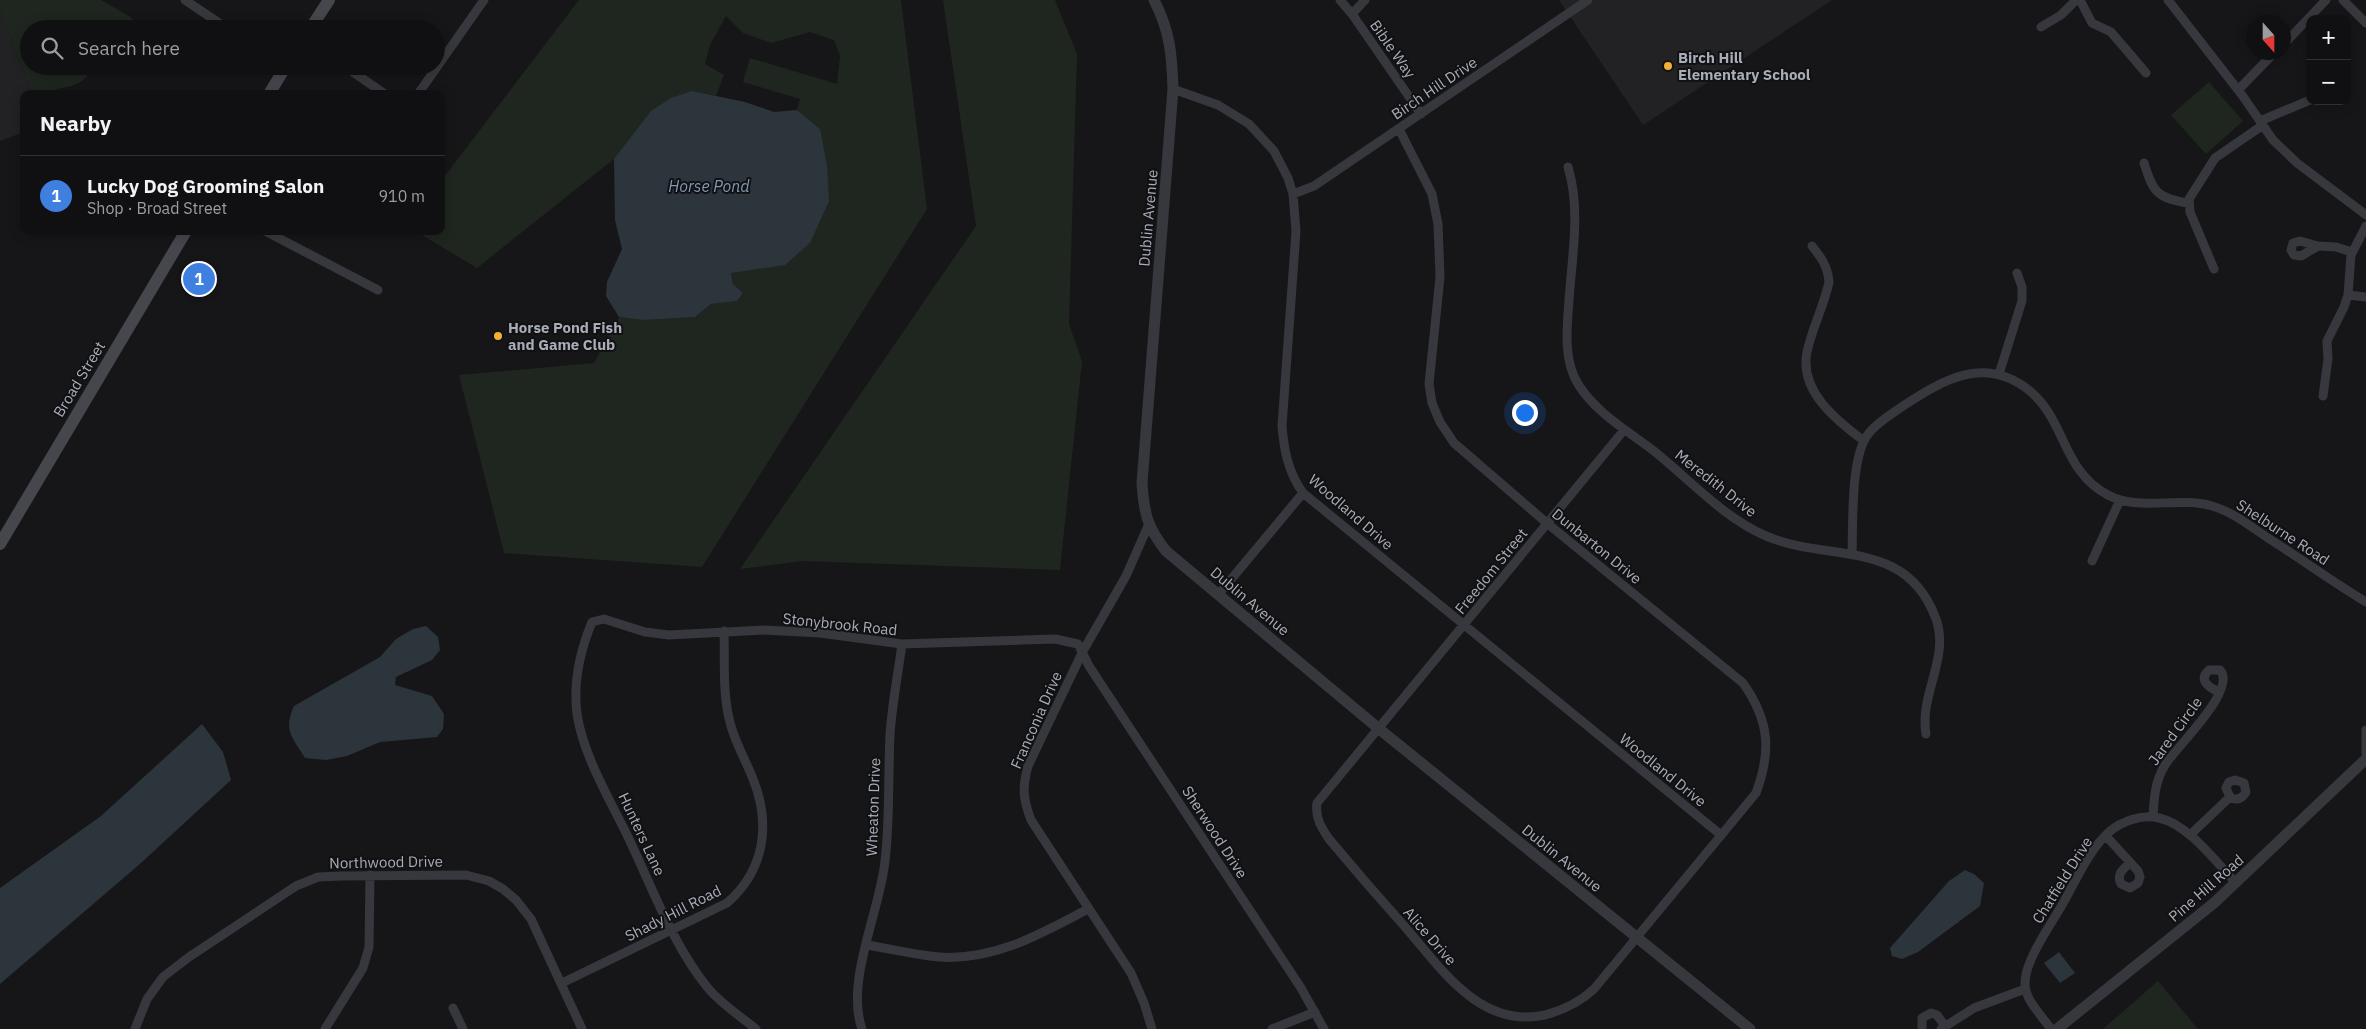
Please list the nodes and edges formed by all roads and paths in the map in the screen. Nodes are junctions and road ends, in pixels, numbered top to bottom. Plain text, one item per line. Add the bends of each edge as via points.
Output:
1 (185, 0) edge
2 (328, 0) edge
3 (484, 0) edge
4 (1154, 0) edge
5 (1340, 0) edge
6 (1365, 0) edge
7 (1588, 0) edge
8 (2078, 0) edge
9 (2168, 0) edge
10 (2326, 0) edge
11 (2343, 0) edge
12 (1352, 14) junction
13 (215, 20) edge
14 (316, 20) edge
15 (2366, 23) edge
16 (2041, 27) dead end
17 (2291, 37) edge
18 (445, 56) edge
19 (2267, 60) edge
20 (2146, 73) dead end
21 (281, 75) edge
22 (357, 75) edge
23 (431, 75) edge
24 (1173, 89) junction
25 (271, 90) edge
26 (379, 90) edge
27 (421, 90) edge
28 (2238, 90) junction
29 (2306, 102) edge
30 (1421, 114) junction
31 (2261, 123) junction
32 (1399, 129) junction
33 (2144, 163) dead end
34 (1568, 167) dead end
35 (1294, 194) junction
36 (2188, 203) junction
37 (2366, 215) edge
38 (2366, 226) edge
39 (184, 235) edge
40 (273, 235) edge
41 (1812, 246) dead end
42 (2318, 246) dead end
43 (2352, 252) junction
44 (2214, 269) dead end
45 (2017, 273) dead end
46 (378, 290) dead end
47 (2348, 295) junction
48 (2366, 297) edge
49 (1999, 374) junction
50 (2323, 396) dead end
51 (1624, 430) junction
52 (1864, 441) junction
53 (1303, 493) junction
54 (2120, 500) junction
55 (1548, 524) junction
56 (1148, 526) junction
57 (0, 544) edge
58 (1852, 554) junction
59 (2092, 561) dead end
60 (1218, 595) junction
61 (2366, 602) edge
62 (592, 622) joint
63 (1465, 625) junction
64 (724, 632) junction
65 (902, 644) junction
66 (1083, 651) junction
67 (2219, 692) dead end
68 (1378, 728) junction
69 (2366, 730) edge
70 (1926, 734) dead end
71 (2366, 753) edge
72 (2366, 759) edge
73 (2230, 797) dead end
74 (2154, 817) junction
75 (1721, 835) junction
76 (2190, 835) junction
77 (2106, 836) junction
78 (2130, 863) dead end
79 (370, 875) junction
80 (2236, 883) junction
81 (1088, 909) junction
82 (673, 931) junction
83 (1636, 937) junction
84 (867, 944) junction
85 (562, 983) junction
86 (2025, 989) junction
87 (454, 1008) dead end
88 (1315, 1012) junction
89 (1943, 1028) edge
90 (135, 1029) edge
91 (326, 1029) edge
92 (463, 1029) edge
93 (582, 1029) edge
94 (756, 1029) edge
95 (862, 1029) edge
96 (1152, 1029) edge
97 (1272, 1029) edge
98 (1324, 1029) edge
99 (1750, 1029) edge
100 (1922, 1029) edge
101 (2051, 1029) edge
102 (2057, 1029) edge

1 - 13 street
2 - 14 main road
3 - 18 street
4 - 24 street, Dublin Avenue via 1170,41
5 - 12 street, Bible Way
6 - 12 street
7 - 30 street, Birch Hill Drive
8 - 16 street
8 - 20 street via 2092,23 2111,32
9 - 28 street
10 - 17 street
11 - 15 street
12 - 30 street, Bible Way
19 - 28 street
21 - 25 main road
22 - 26 street
23 - 27 street
24 - 35 street, Woodland Drive via 1218,105 1258,132 1282,164
24 - 56 street, Dublin Avenue via 1142,483
28 - 31 street
29 - 31 street
30 - 32 street, Birch Hill Drive
31 - 36 street via 2215,158
31 - 37 street via 2273,140 2297,162
32 - 35 street, Birch Hill Drive via 1314,186
32 - 55 street, Dunbarton Drive via 1432,194 1438,224 1440,277 1429,384 1432,404 1454,443
33 - 36 street via 2156,192 2170,200
34 - 51 street, Meredith Drive via 1574,200 1568,326 1571,367 1585,394
35 - 53 street, Woodland Drive via 1295,255 1282,426 1283,447 1289,467
36 - 44 street
38 - 43 street
39 - 57 main road, Broad Street
40 - 46 street
41 - 52 street via 1823,260 1829,282 1807,352 1809,380 1822,403
42 - 43 street
43 - 47 street
45 - 49 street via 2022,301
47 - 48 street
47 - 50 street via 2327,341
49 - 52 street, Shelburne Road via 1968,374 1942,381 1896,411
49 - 54 street, Shelburne Road via 2024,386 2040,401 2078,470 2097,488
51 - 55 street, Freedom Street
51 - 58 street, Meredith Drive via 1752,529 1779,542
52 - 58 street via 1854,496
53 - 60 street
53 - 63 street, Woodland Drive
54 - 59 street
54 - 61 street, Shelburne Road via 2198,503 2227,511
55 - 63 street, Freedom Street
55 - 75 street, Dunbarton Drive via 1743,683 1755,701 1763,721 1767,746 1764,772 1756,793
56 - 60 street, Dublin Avenue via 1166,551
56 - 66 street, Franconia Drive via 1126,576
58 - 70 street, Meredith Drive via 1878,559 1914,582 1937,620 1940,649 1925,712
60 - 68 street, Dublin Avenue
62 - 64 street, Stonybrook Road via 604,619 645,632 669,634
62 - 82 street, Hunters Lane via 580,659 576,692 583,737
63 - 68 street, Freedom Street
63 - 75 street, Woodland Drive
64 - 65 street, Stonybrook Road via 820,633
64 - 82 street, Shady Hill Road via 726,702 732,731 760,800 764,822 762,845 750,877 736,895
65 - 66 street, Stonybrook Road via 1055,639 1078,644
65 - 84 street, Wheaton Drive via 890,732 890,820 885,864
66 - 81 street, Franconia Drive via 1028,766 1024,801 1031,820
66 - 88 street, Sherwood Drive via 1089,666
67 - 74 street, Jared Circle via 2195,731 2166,763 2155,794
68 - 83 street, Dublin Avenue
68 - 83 street, Alice Drive via 1320,797 1315,812 1329,839 1467,995 1489,1010 1506,1016 1532,1017 1558,1011 1581,1000 1594,989
69 - 71 street
72 - 80 street, Pine Hill Road
73 - 76 street
74 - 76 street via 2174,824
74 - 77 street, Chatfield Drive via 2127,821
75 - 83 street, Dunbarton Drive
76 - 80 street
77 - 78 street
77 - 86 street, Chatfield Drive via 2092,854 2036,950 2027,969
79 - 85 street, Northwood Drive via 466,875 489,881 516,900 531,919
79 - 90 street, Northwood Drive via 318,877 296,886 163,977 147,999
79 - 91 street via 369,947 363,968
80 - 102 street, Pine Hill Road
81 - 84 street via 1039,935 983,954 940,957
81 - 96 street, Franconia Drive via 1131,973
82 - 85 street, Shady Hill Road
82 - 94 street, Hunters Lane via 709,990
83 - 99 street, Dublin Avenue
84 - 95 street, Wheaton Drive via 857,997
85 - 93 street, Northwood Drive
86 - 89 street via 1974,1008
86 - 101 street
87 - 92 street
88 - 97 street
88 - 98 street, Sherwood Drive
89 - 100 street via 1937,1015 1930,1013 1922,1018

